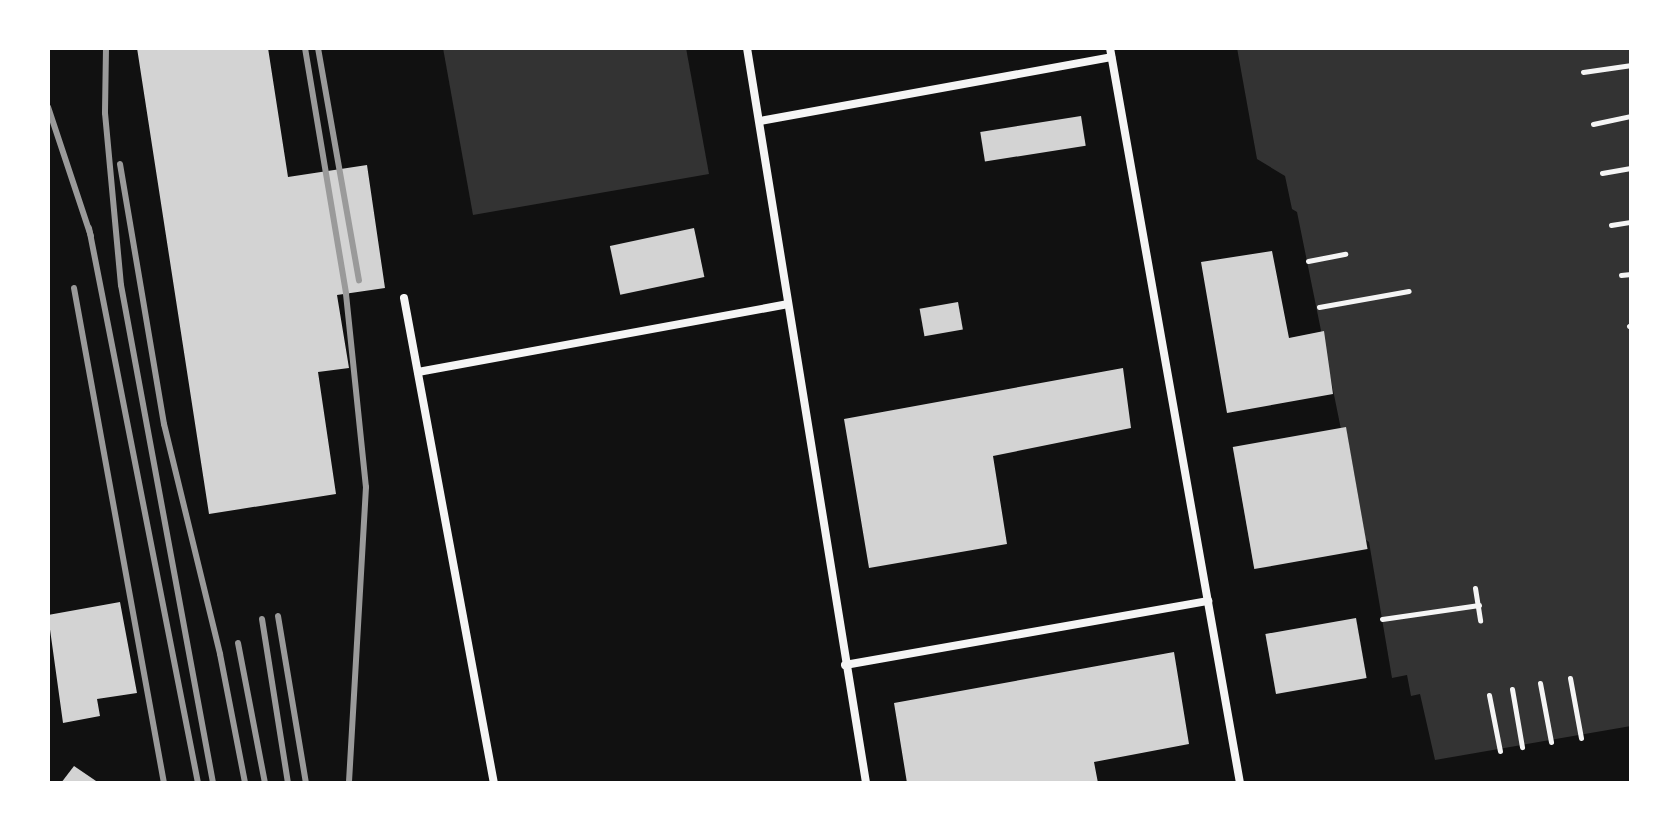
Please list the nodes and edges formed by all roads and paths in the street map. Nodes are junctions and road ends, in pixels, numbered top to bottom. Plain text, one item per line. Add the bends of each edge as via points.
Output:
1 (747, 48) edge
2 (1110, 52) edge
3 (1631, 65) edge
4 (1583, 72) dead end
5 (1631, 116) edge
6 (760, 121) junction
7 (1593, 124) dead end
8 (1631, 168) edge
9 (1602, 173) dead end
10 (1631, 222) edge
11 (1611, 225) dead end
12 (1345, 254) dead end
13 (1308, 261) dead end
14 (1631, 274) edge
15 (1621, 275) dead end
16 (1409, 291) dead end
17 (404, 298) dead end
18 (787, 304) junction
19 (1319, 307) dead end
20 (418, 372) junction
21 (1475, 588) dead end
22 (1208, 601) junction
23 (1479, 605) dead end
24 (1382, 619) dead end
25 (1480, 621) dead end
26 (845, 665) junction
27 (1570, 678) dead end
28 (1540, 683) dead end
29 (1512, 689) dead end
30 (1489, 695) dead end
31 (1581, 738) dead end
32 (1551, 742) dead end
33 (1522, 747) dead end
34 (1500, 751) dead end
35 (494, 783) edge
36 (866, 783) edge
37 (1240, 783) edge

1 - 6 street
2 - 6 street
2 - 22 street
3 - 4 path
5 - 7 path
6 - 18 street
8 - 9 path
10 - 11 path
12 - 13 path
14 - 15 path
16 - 19 path
17 - 20 street
18 - 20 street
18 - 26 street
20 - 35 street
21 - 25 path
22 - 26 street
22 - 37 street
23 - 24 path
26 - 36 street
27 - 31 path
28 - 32 path
29 - 33 path
30 - 34 path

